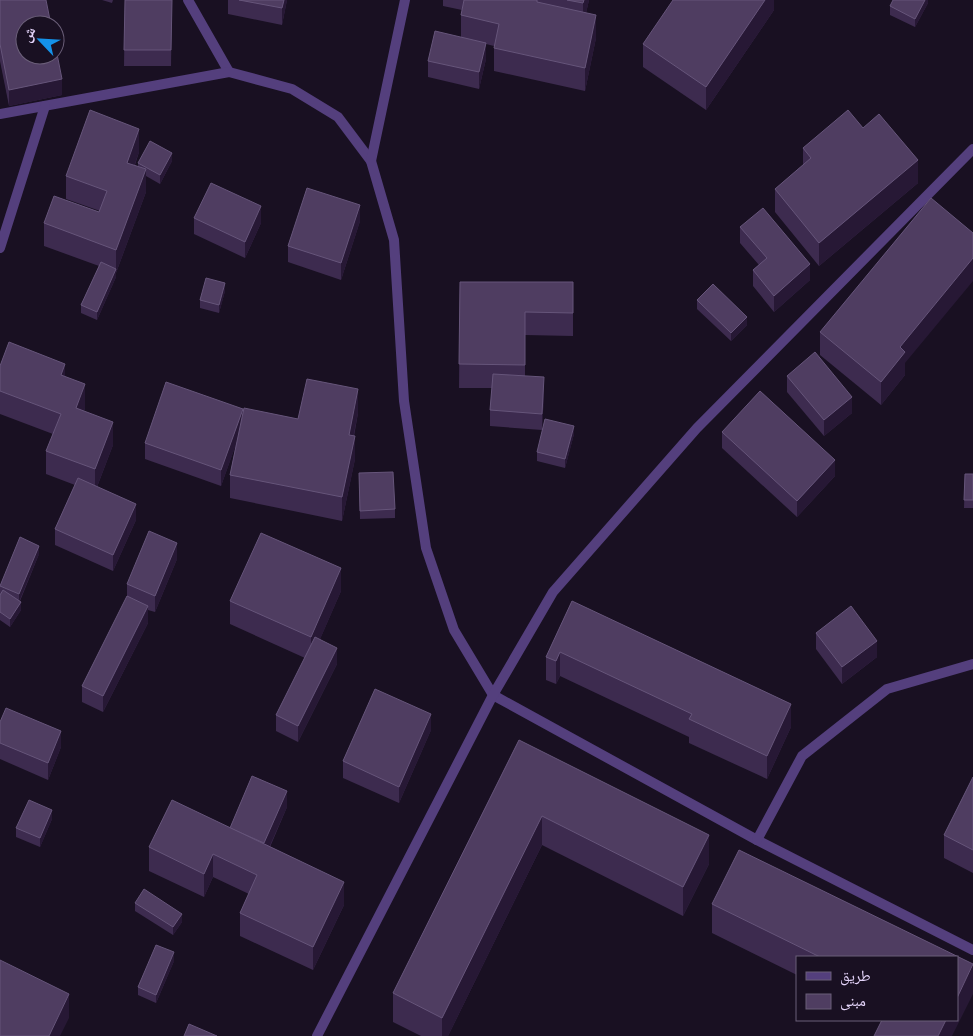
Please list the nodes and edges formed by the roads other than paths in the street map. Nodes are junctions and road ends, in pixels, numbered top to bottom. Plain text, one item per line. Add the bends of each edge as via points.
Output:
1 (188, 0) edge
2 (405, 0) edge
3 (229, 72) junction
4 (45, 106) junction
5 (0, 114) edge
6 (973, 149) edge
7 (371, 161) junction
8 (0, 248) edge
9 (973, 664) edge
10 (494, 695) junction
11 (757, 840) junction
12 (973, 950) edge
13 (317, 1036) edge

1 - 3 street
2 - 7 street
3 - 4 street
3 - 7 street via 292,89 338,117
4 - 5 street
4 - 8 street
6 - 10 street via 697,428 553,592
7 - 10 street via 394,240 404,402 426,548 454,630
9 - 11 street via 887,689 802,756
10 - 11 street
10 - 13 street
11 - 12 street

